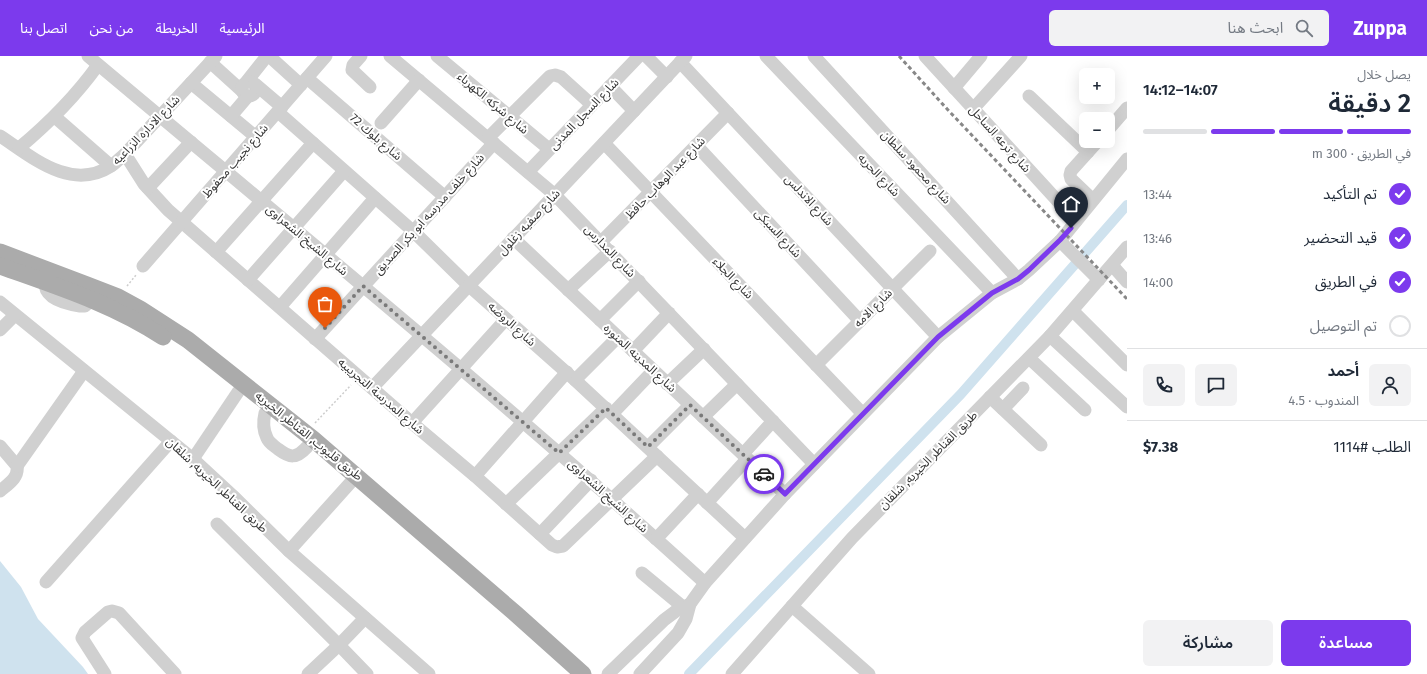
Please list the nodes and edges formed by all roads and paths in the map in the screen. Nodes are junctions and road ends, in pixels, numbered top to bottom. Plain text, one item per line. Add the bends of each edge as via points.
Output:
1 (88, 56) edge
2 (326, 56) edge
3 (361, 56) edge
4 (390, 56) edge
5 (437, 56) edge
6 (639, 56) edge
7 (646, 56) edge
8 (766, 56) edge
9 (814, 56) edge
10 (925, 56) edge
11 (981, 56) edge
12 (1021, 56) edge
13 (275, 58) edge
14 (213, 59) edge
15 (683, 59) edge
16 (98, 65) junction
17 (666, 77) junction
18 (419, 80) junction
19 (304, 81) junction
20 (191, 83) junction
21 (610, 86) junction
22 (370, 87) dead end
23 (248, 88) junction
24 (954, 88) junction
25 (1029, 96) dead end
26 (592, 105) junction
27 (1127, 108) edge
28 (280, 109) junction
29 (973, 109) junction
30 (634, 111) junction
31 (728, 113) junction
32 (160, 116) junction
33 (231, 116) junction
34 (510, 116) junction
35 (55, 117) junction
36 (1115, 122) edge
37 (381, 123) dead end
38 (0, 136) edge
39 (256, 137) junction
40 (491, 140) junction
41 (191, 142) junction
42 (312, 143) junction
43 (604, 143) junction
44 (696, 145) junction
45 (19, 148) junction
46 (1092, 148) edge
47 (549, 149) junction
48 (1088, 152) junction
49 (125, 154) junction
50 (1127, 159) edge
51 (111, 166) junction
52 (344, 171) junction
53 (226, 172) junction
54 (528, 172) junction
55 (148, 188) junction
56 (651, 192) junction
57 (554, 195) junction
58 (445, 197) junction
59 (375, 198) junction
60 (1093, 200) junction
61 (261, 201) junction
62 (1076, 221) junction
63 (182, 222) junction
64 (293, 228) junction
65 (414, 232) junction
66 (513, 238) junction
67 (1063, 243) junction
68 (606, 247) junction
69 (1127, 247) edge
70 (930, 251) dead end
71 (0, 252) edge
72 (216, 252) junction
73 (326, 255) junction
74 (1112, 265) junction
75 (0, 266) edge
76 (143, 266) joint
77 (1095, 276) junction
78 (47, 277) junction
79 (1018, 279) junction
80 (248, 280) junction
81 (639, 281) junction
82 (1127, 282) edge
83 (468, 285) junction
84 (363, 286) junction
85 (893, 288) junction
86 (568, 290) junction
87 (992, 293) junction
88 (118, 297) junction
89 (0, 302) edge
90 (280, 307) junction
91 (1073, 310) junction
92 (669, 313) junction
93 (14, 315) junction
94 (506, 319) junction
95 (600, 320) junction
96 (860, 321) junction
97 (0, 330) edge
98 (421, 335) junction
99 (1050, 336) junction
100 (618, 337) junction
101 (938, 337) junction
102 (316, 339) junction
103 (704, 349) junction
104 (633, 351) junction
105 (1029, 358) junction
106 (816, 365) junction
107 (1127, 365) edge
108 (461, 369) junction
109 (84, 371) junction
110 (654, 371) junction
111 (571, 376) junction
112 (359, 377) junction
113 (667, 384) junction
114 (737, 384) junction
115 (242, 388) junction
116 (372, 388) junction
117 (1023, 388) dead end
118 (990, 397) junction
119 (690, 405) junction
120 (1127, 407) edge
121 (1003, 409) junction
122 (1085, 410) dead end
123 (609, 411) junction
124 (862, 413) junction
125 (703, 417) junction
126 (773, 421) junction
127 (523, 422) junction
128 (412, 423) junction
129 (309, 439) junction
130 (171, 441) junction
131 (1041, 445) dead end
132 (0, 446) edge
133 (653, 451) junction
134 (559, 453) junction
135 (745, 456) junction
136 (193, 459) junction
137 (814, 464) junction
138 (17, 466) junction
139 (475, 476) junction
140 (591, 480) junction
141 (351, 482) junction
142 (0, 491) edge
143 (785, 494) junction
144 (702, 498) junction
145 (612, 499) junction
146 (506, 504) junction
147 (217, 524) dead end
148 (540, 534) junction
149 (745, 538) junction
150 (656, 539) junction
151 (289, 551) junction
152 (642, 573) dead end
153 (46, 582) dead end
154 (705, 583) junction
155 (686, 605) junction
156 (792, 606) junction
157 (365, 618) junction
158 (339, 645) junction
159 (105, 674) edge
160 (175, 674) edge
161 (308, 674) edge
162 (367, 674) edge
163 (429, 674) edge
164 (569, 674) edge
165 (583, 674) edge
166 (608, 674) edge
167 (640, 674) edge
168 (732, 674) edge
169 (869, 674) edge

1 - 16 street, شارع الشيخ الشعراوى
2 - 19 street, شارع نجيب محفوظ
3 - 22 street via 352,70
4 - 18 street, شارع المدارس
5 - 34 street, شارع شركه الكهرباء
6 - 21 street, شارع السجل المدنى
7 - 17 street
8 - 87 street, شارع الحريه
9 - 79 street, شارع محمود سلطان
10 - 24 street, شارع ترعه الساحل
11 - 24 street
12 - 29 street
13 - 19 street, شارع بلوك 72
13 - 23 street
14 - 20 street, شارع الاداره الزراعيه
14 - 23 street, شارع الروضه
15 - 17 street, شارع صفيه زغلول
15 - 31 street, شارع الاندلس
16 - 32 street, شارع الشيخ الشعراوى
16 - 35 street
17 - 30 street, شارع صفيه زغلول
18 - 37 street
18 - 40 street, شارع المدارس
19 - 28 street, شارع نجيب محفوظ
19 - 58 street, شارع بلوك 72
20 - 32 street, شارع الاداره الزراعيه
20 - 33 street
21 - 26 street, شارع السجل المدنى
21 - 30 street
23 - 28 street, شارع الروضه
23 - 33 street
24 - 29 street, شارع ترعه الساحل
25 - 48 street
26 - 34 street, شارع خلف مدرسه ابو بكر الصديق via 561,77 555,75 550,76
26 - 47 street, شارع السجل المدنى
27 - 36 street
28 - 39 street, شارع نجيب محفوظ
28 - 42 street, شارع الروضه
29 - 62 street, شارع ترعه الساحل
30 - 43 street, شارع صفيه زغلول
31 - 44 street, شارع عبد الوهاب حافظ
31 - 85 street, شارع الاندلس
32 - 41 street, شارع الشيخ الشعراوى
32 - 49 street, شارع الاداره الزراعيه
33 - 39 street
34 - 40 street, شارع خلف مدرسه ابو بكر الصديق
34 - 47 street, شارع شركه الكهرباء
35 - 45 street
35 - 51 street
38 - 45 street, شارع الاداره الزراعيه
39 - 53 street, شارع نجيب محفوظ
40 - 54 street, شارع المدارس
40 - 58 street, شارع خلف مدرسه ابو بكر الصديق
41 - 53 street, شارع الشيخ الشعراوى
41 - 55 street
42 - 52 street, شارع الروضه
42 - 61 street
43 - 56 street, شارع الجلاء
43 - 57 street, شارع صفيه زغلول
44 - 56 street, شارع عبد الوهاب حافظ
44 - 96 street, شارع السبكى
45 - 51 street, شارع الاداره الزراعيه via 61,173 90,174
46 - 48 street
47 - 54 street, شارع السجل المدنى
48 - 60 street via 1070,175
49 - 51 street, شارع الاداره الزراعيه
49 - 55 street, شارع المدرسة التجريبيه
50 - 60 street
52 - 59 street, شارع الروضه
52 - 64 street
53 - 61 street, شارع الشيخ الشعراوى
53 - 63 street, شارع نجيب محفوظ
54 - 57 street, شارع المدارس
55 - 63 street, شارع المدرسة التجريبيه
56 - 68 street, شارع عبد الوهاب حافظ
56 - 106 street, شارع الجلاء
57 - 66 street, شارع صفيه زغلول
57 - 68 street, شارع المدارس
58 - 65 street, شارع خلف مدرسه ابو بكر الصديق
59 - 65 street, شارع الروضه
59 - 73 street
60 - 62 street
61 - 64 street, شارع الشيخ الشعراوى
61 - 72 street
62 - 67 street
63 - 72 street, شارع المدرسة التجريبيه
63 - 76 street, شارع نجيب محفوظ
64 - 73 street, شارع الشيخ الشعراوى
64 - 80 street
65 - 83 street, شارع الروضه
65 - 84 street, شارع خلف مدرسه ابو بكر الصديق
66 - 83 street, شارع صفيه زغلول
66 - 86 street, شارع المدينه المنوره
67 - 77 street
67 - 79 street
68 - 81 street, شارع المدارس
68 - 86 street, شارع عبد الوهاب حافظ
69 - 74 street, طريق القناطر الخيريه, شلقان
70 - 85 street, شارع الامه
71 - 78 main road, طريق قليوب, القناطر الخيريه
72 - 80 street, شارع المدرسة التجريبيه
73 - 84 street, شارع الشيخ الشعراوى
73 - 90 street
74 - 77 street, طريق القناطر الخيريه, شلقان
74 - 82 street
75 - 78 main road, طريق قليوب, القناطر الخيريه
76 - 88 path
77 - 91 street, طريق القناطر الخيريه, شلقان
78 - 88 main road, طريق قليوب, القناطر الخيريه
78 - 115 main road, طريق قليوب, القناطر الخيريه via 134,320
79 - 87 street
80 - 90 street, شارع المدرسة التجريبيه
81 - 92 street, شارع المدارس
81 - 95 street
83 - 94 street, شارع الروضه
83 - 98 street, شارع صفيه زغلول
84 - 98 street, شارع الشيخ الشعراوى
84 - 102 street, شارع خلف مدرسه ابو بكر الصديق
85 - 96 street, شارع الامه
85 - 101 street, شارع الاندلس
86 - 95 street, شارع المدينه المنوره
87 - 101 street
88 - 115 main road, طريق قليوب, القناطر الخيريه via 188,340
89 - 93 street, طريق القناطر الخيريه, شلقان
90 - 102 street, شارع المدرسة التجريبيه
91 - 99 street, طريق القناطر الخيريه, شلقان
91 - 107 street
92 - 103 street, شارع المدارس
92 - 104 street
93 - 97 street
93 - 109 street, طريق القناطر الخيريه, شلقان
94 - 108 street
94 - 111 street, شارع الروضه
95 - 100 street, شارع المدينه المنوره
96 - 106 street, شارع الامه
98 - 108 street, شارع الشيخ الشعراوى
98 - 116 street, شارع صفيه زغلول
99 - 105 street, طريق القناطر الخيريه, شلقان
99 - 120 street
100 - 104 street, شارع المدينه المنوره
100 - 111 street
101 - 124 street
102 - 112 street, شارع المدرسة التجريبيه
103 - 113 street
103 - 114 street, شارع المدارس
104 - 110 street, شارع المدينه المنوره
105 - 118 street, طريق القناطر الخيريه, شلقان
105 - 122 street
106 - 124 street, شارع الجلاء
108 - 127 street, شارع الشيخ الشعراوى
108 - 128 street
109 - 130 street, طريق القناطر الخيريه, شلقان
109 - 138 street
110 - 113 street, شارع المدينه المنوره
110 - 123 street
111 - 123 street, شارع الروضه
111 - 127 street
112 - 116 street, شارع المدرسة التجريبيه
112 - 129 path
113 - 119 street, شارع المدينه المنوره
114 - 125 street
114 - 126 street, شارع المدارس
115 - 129 main road, طريق قليوب, القناطر الخيريه
115 - 129 main road, طريق قليوب, القناطر الخيريه via 265,413
115 - 136 street
116 - 128 street, شارع المدرسة التجريبيه
117 - 121 street
118 - 121 street
118 - 156 street, طريق القناطر الخيريه, شلقان via 852,538
119 - 125 street, شارع المدينه المنوره
119 - 133 street, شارع المدرسة التجريبيه
121 - 131 street
123 - 133 street, شارع الروضه
123 - 134 street
124 - 137 street
125 - 135 street, شارع المدينه المنوره
126 - 135 street
126 - 137 street, شارع المدارس
127 - 134 street, شارع الشيخ الشعراوى
127 - 139 street
128 - 139 street, شارع المدرسة التجريبيه
129 - 141 main road, طريق قليوب, القناطر الخيريه
129 - 165 main road, طريق قليوب, القناطر الخيريه
130 - 136 street, طريق القناطر الخيريه, شلقان
130 - 153 street
132 - 138 street
133 - 144 street, شارع الروضه
133 - 145 street, شارع المدرسة التجريبيه
134 - 140 street, شارع الشيخ الشعراوى
134 - 146 street
135 - 143 street, شارع المدينه المنوره
135 - 144 street
136 - 151 street, طريق القناطر الخيريه, شلقان
137 - 143 street
138 - 142 street via 15,478
139 - 146 street, شارع المدرسة التجريبيه
140 - 145 street, شارع الشيخ الشعراوى
140 - 148 street
141 - 151 street
141 - 164 main road, طريق قليوب, القناطر الخيريه
143 - 149 street
144 - 149 street, شارع الروضه
144 - 150 street
145 - 148 street, شارع المدرسة التجريبيه via 563,546 554,546
145 - 150 street, شارع الشيخ الشعراوى
146 - 148 street, شارع المدرسة التجريبيه
147 - 158 street
149 - 154 street
150 - 154 street, شارع الشيخ الشعراوى
151 - 157 street, طريق القناطر الخيريه, شلقان
152 - 155 street
154 - 155 street
155 - 166 street via 664,620
155 - 167 street via 686,620 678,633
156 - 168 street, طريق القناطر الخيريه, شلقان
156 - 169 street
157 - 158 street
157 - 163 street, طريق القناطر الخيريه, شلقان
158 - 161 street
158 - 162 street
159 - 160 street via 82,638 85,632 110,611 119,613

